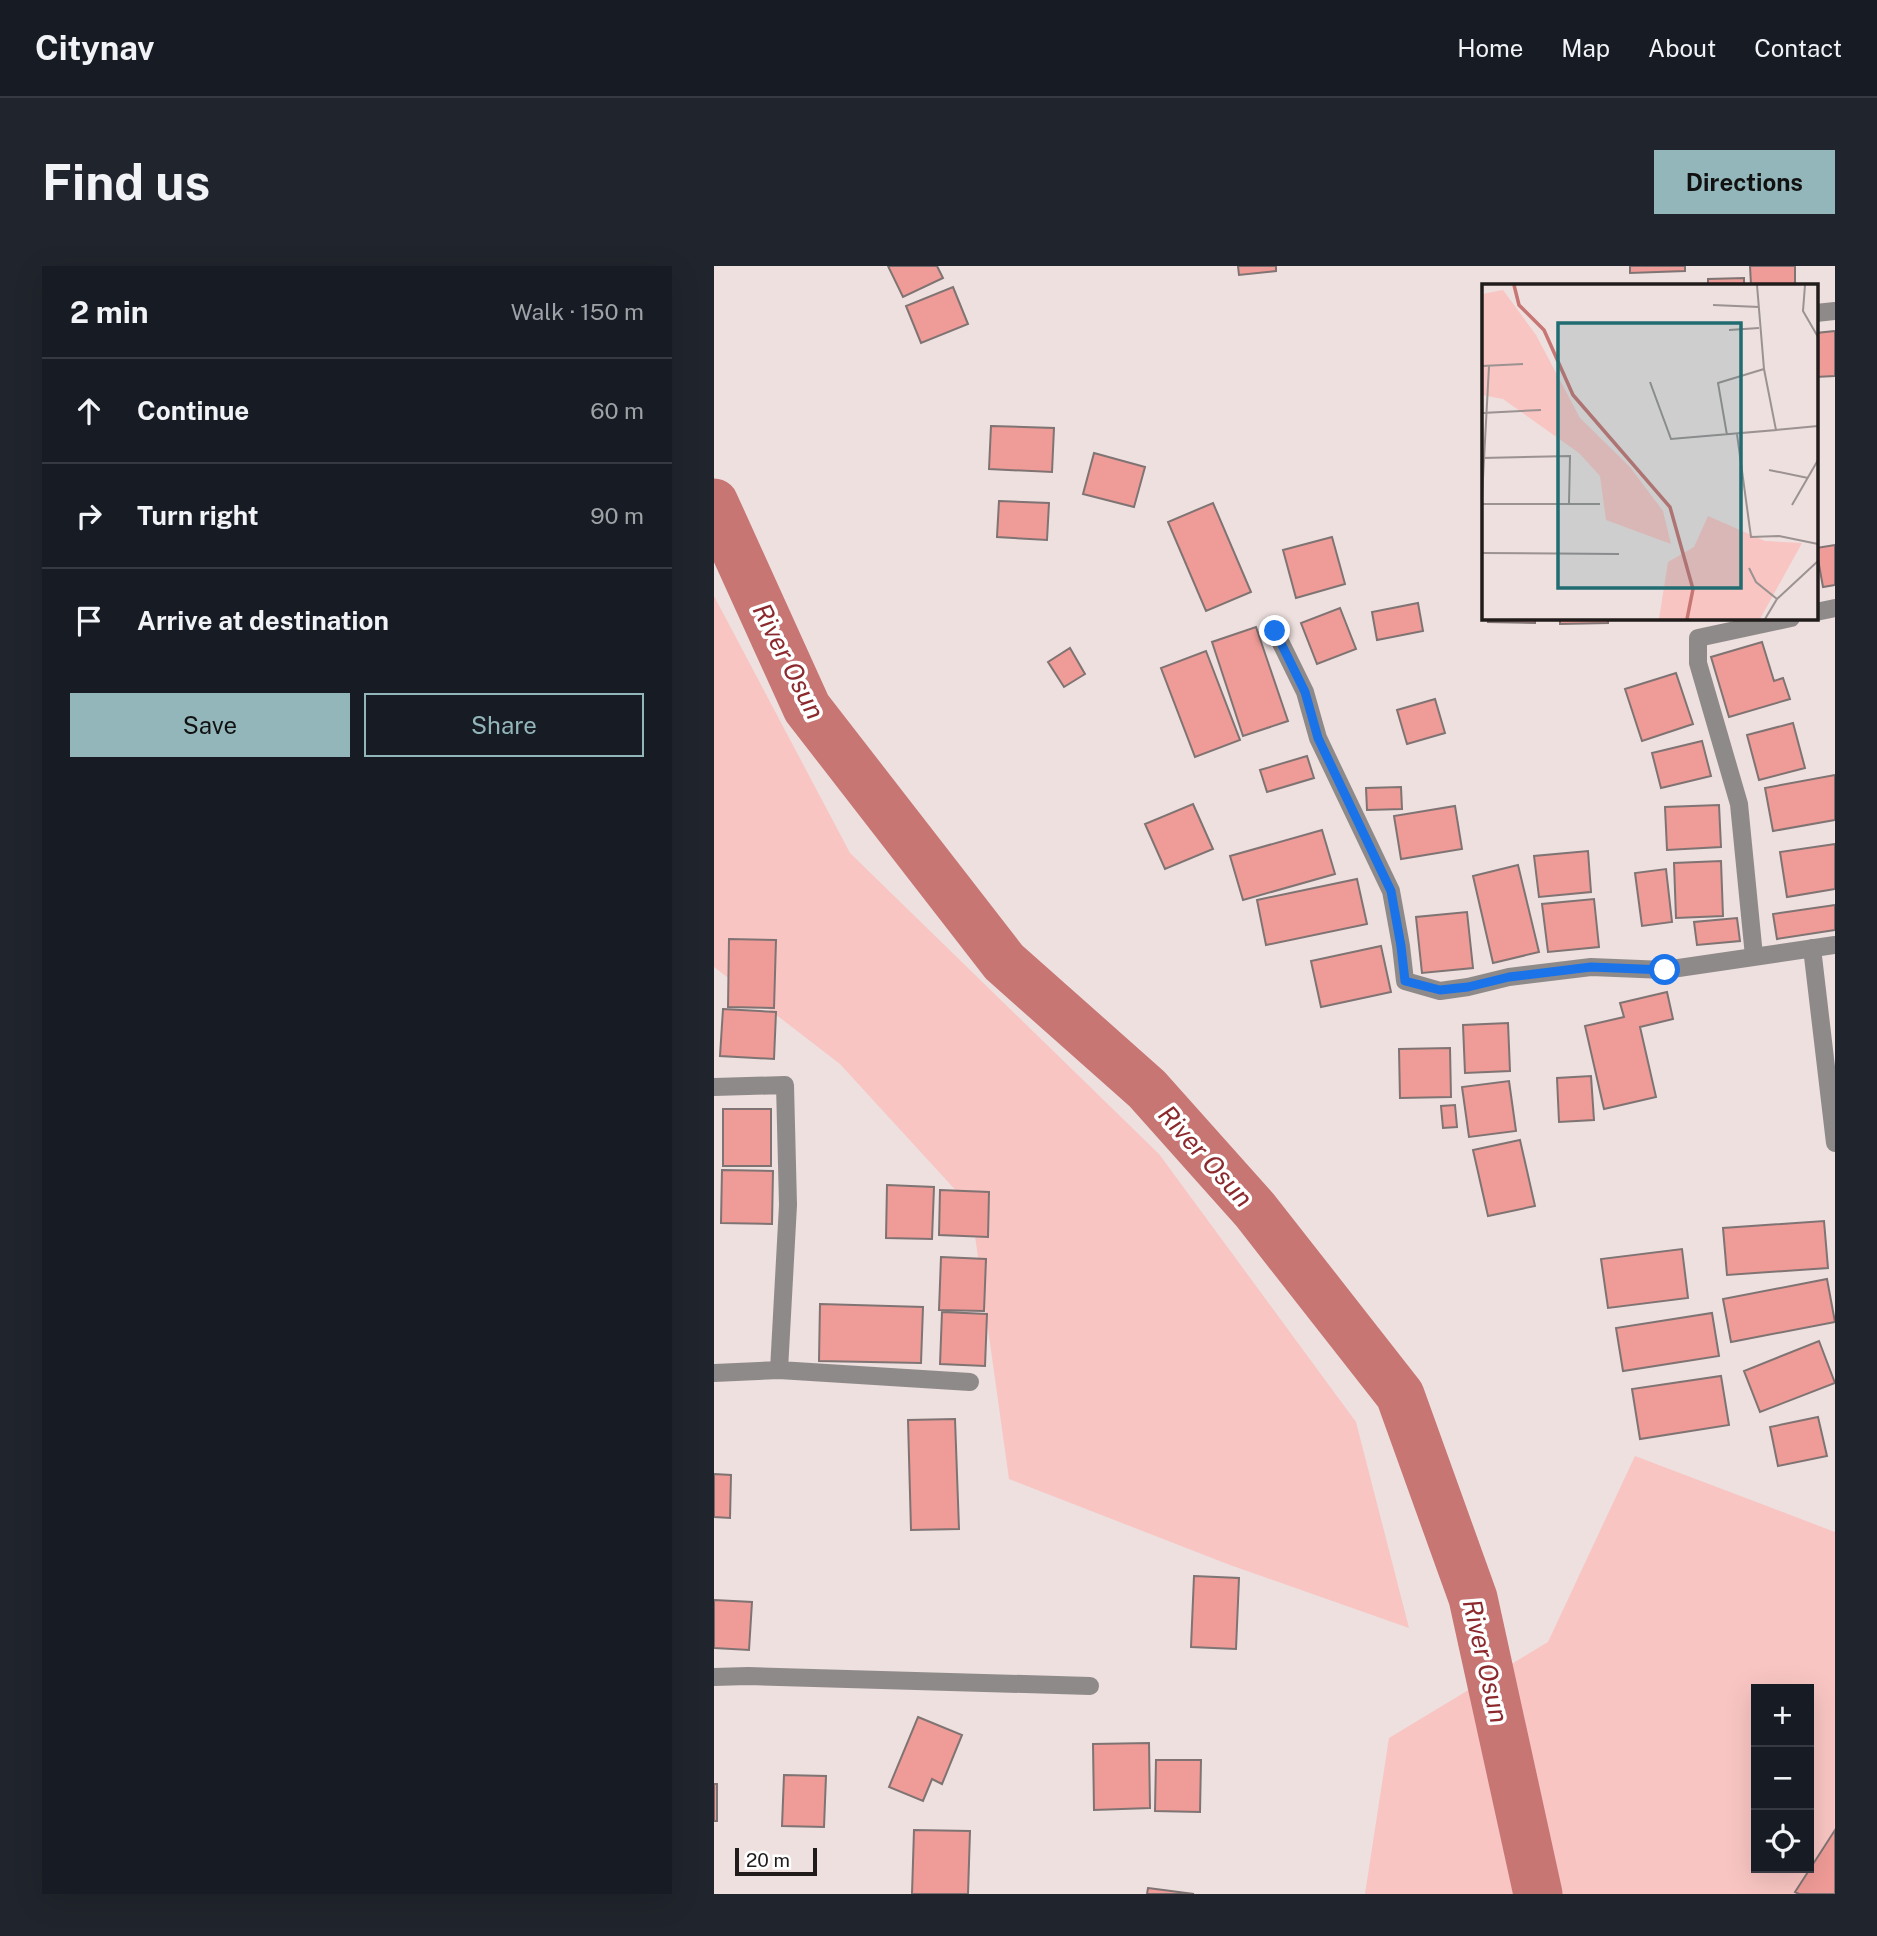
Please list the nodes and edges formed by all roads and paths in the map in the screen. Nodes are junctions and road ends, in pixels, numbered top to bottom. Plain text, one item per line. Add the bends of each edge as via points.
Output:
1 (1782, 620) edge
2 (1275, 631) dead end
3 (1835, 945) edge
4 (1812, 948) junction
5 (1754, 956) junction
6 (714, 1087) edge
7 (1835, 1143) edge
8 (779, 1370) junction
9 (714, 1373) edge
10 (970, 1382) dead end
11 (714, 1677) edge
12 (1090, 1686) dead end

1 - 5 street via 1698,638 1698,663 1739,803
2 - 5 street via 1305,692 1318,738 1391,891 1405,981 1440,990 1591,967 1665,970
3 - 4 street
4 - 5 street
4 - 7 street
6 - 8 street via 785,1085 788,1205
8 - 9 street
8 - 10 street
11 - 12 street

